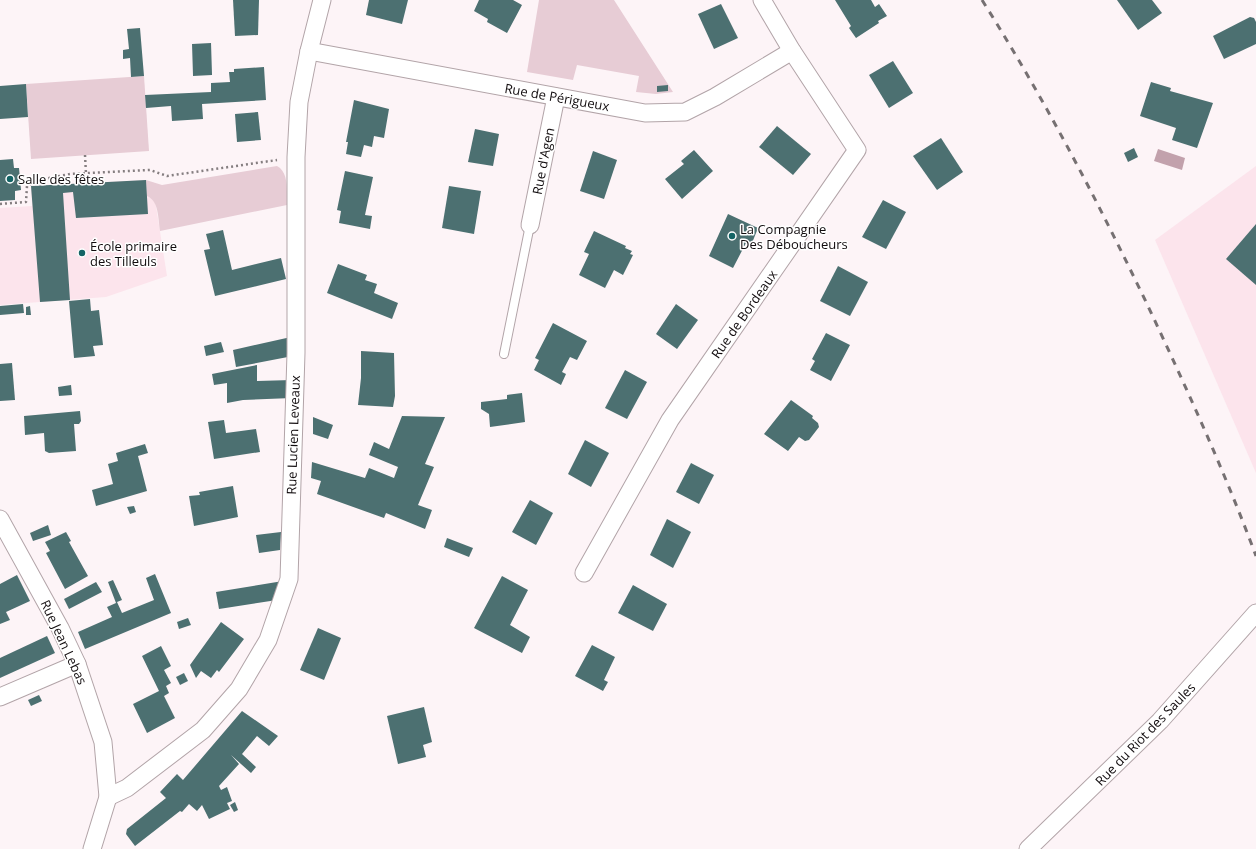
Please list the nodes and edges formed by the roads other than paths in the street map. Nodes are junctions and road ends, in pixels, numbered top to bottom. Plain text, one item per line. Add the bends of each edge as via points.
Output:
1 (322, 0) edge
2 (762, 0) edge
3 (309, 51) junction
4 (792, 51) junction
5 (556, 97) junction
6 (530, 225) joint
7 (504, 354) dead end
8 (0, 519) edge
9 (584, 573) dead end
10 (1256, 614) edge
11 (77, 664) junction
12 (0, 697) edge
13 (108, 797) junction
14 (92, 849) edge
15 (1028, 849) edge

1 - 3 street, Rue Lucien Leveaux
2 - 4 street, Rue de Bordeaux
3 - 5 street, Rue de Périgueux
3 - 13 street, Rue Lucien Leveaux via 299,102 296,157 296,353 289,579 268,640 239,689 203,730 127,788
4 - 5 street, Rue de Périgueux via 685,112 645,113
4 - 9 street, Rue de Bordeaux via 857,150 670,420
5 - 6 street, Rue d'Agen
6 - 7 lane
8 - 11 street, Rue Jean Lebas
10 - 15 street, Rue du Riot des Saules via 1154,727
11 - 12 street
11 - 13 street, Rue Jean Lebas via 104,742
13 - 14 street

